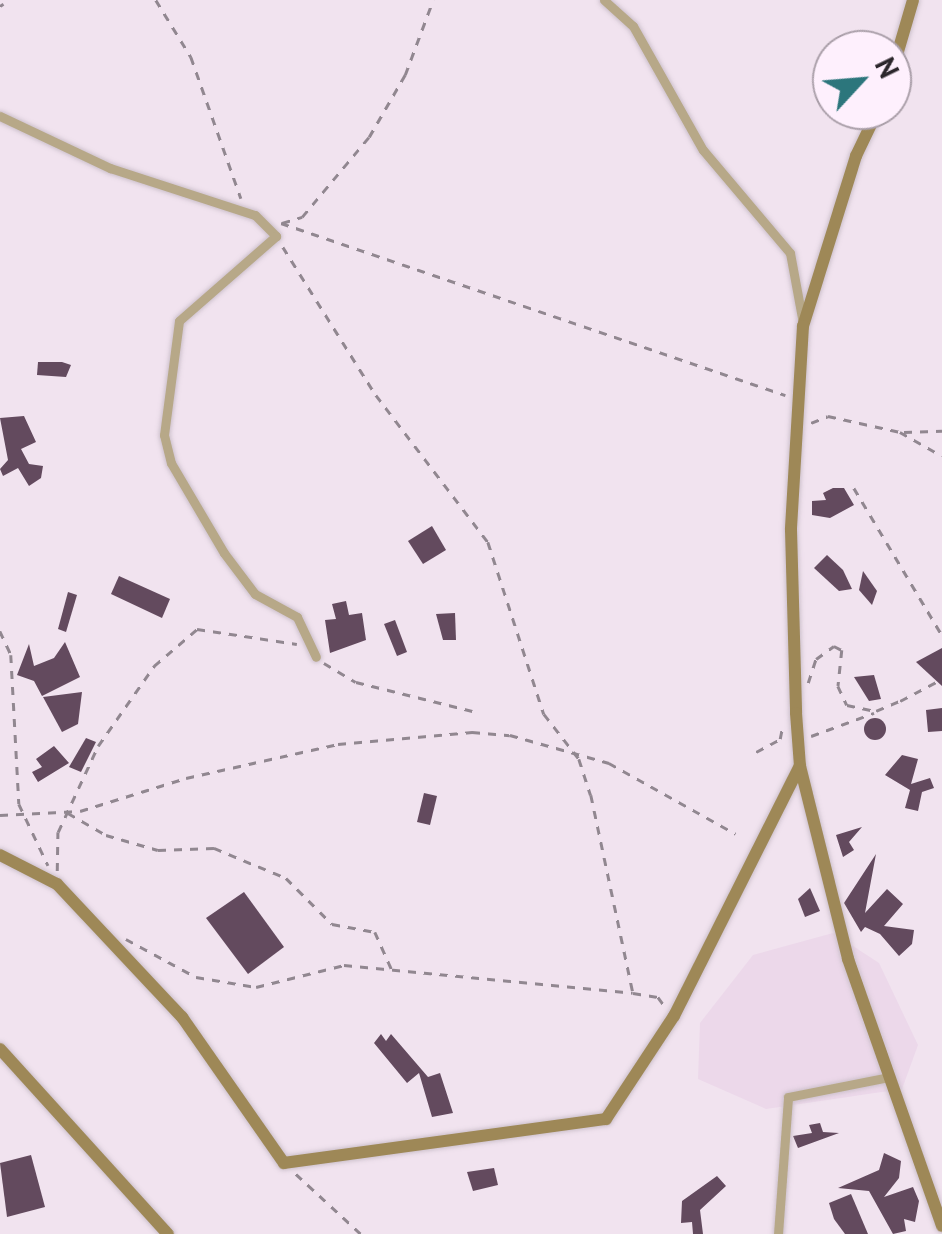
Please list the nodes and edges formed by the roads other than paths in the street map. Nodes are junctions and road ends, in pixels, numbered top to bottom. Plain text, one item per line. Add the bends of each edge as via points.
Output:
1 (604, 0) edge
2 (913, 0) edge
3 (904, 30) edge
4 (0, 116) edge
5 (868, 130) edge
6 (804, 326) junction
7 (316, 657) road end
8 (800, 766) junction
9 (0, 854) edge
10 (0, 1049) edge
11 (890, 1077) junction
12 (942, 1226) edge
13 (168, 1234) edge
14 (778, 1234) edge

1 - 6 street via 633,26 703,150 790,253
2 - 3 main road
4 - 7 street via 126,174 254,215 276,236 179,321 164,435 171,463 207,527 256,594 297,617
5 - 6 main road
6 - 8 main road via 792,530
8 - 9 main road via 674,1016 606,1119 284,1164 182,1017 57,884
8 - 11 main road via 848,959
10 - 13 main road
11 - 12 main road
11 - 14 street via 788,1097

